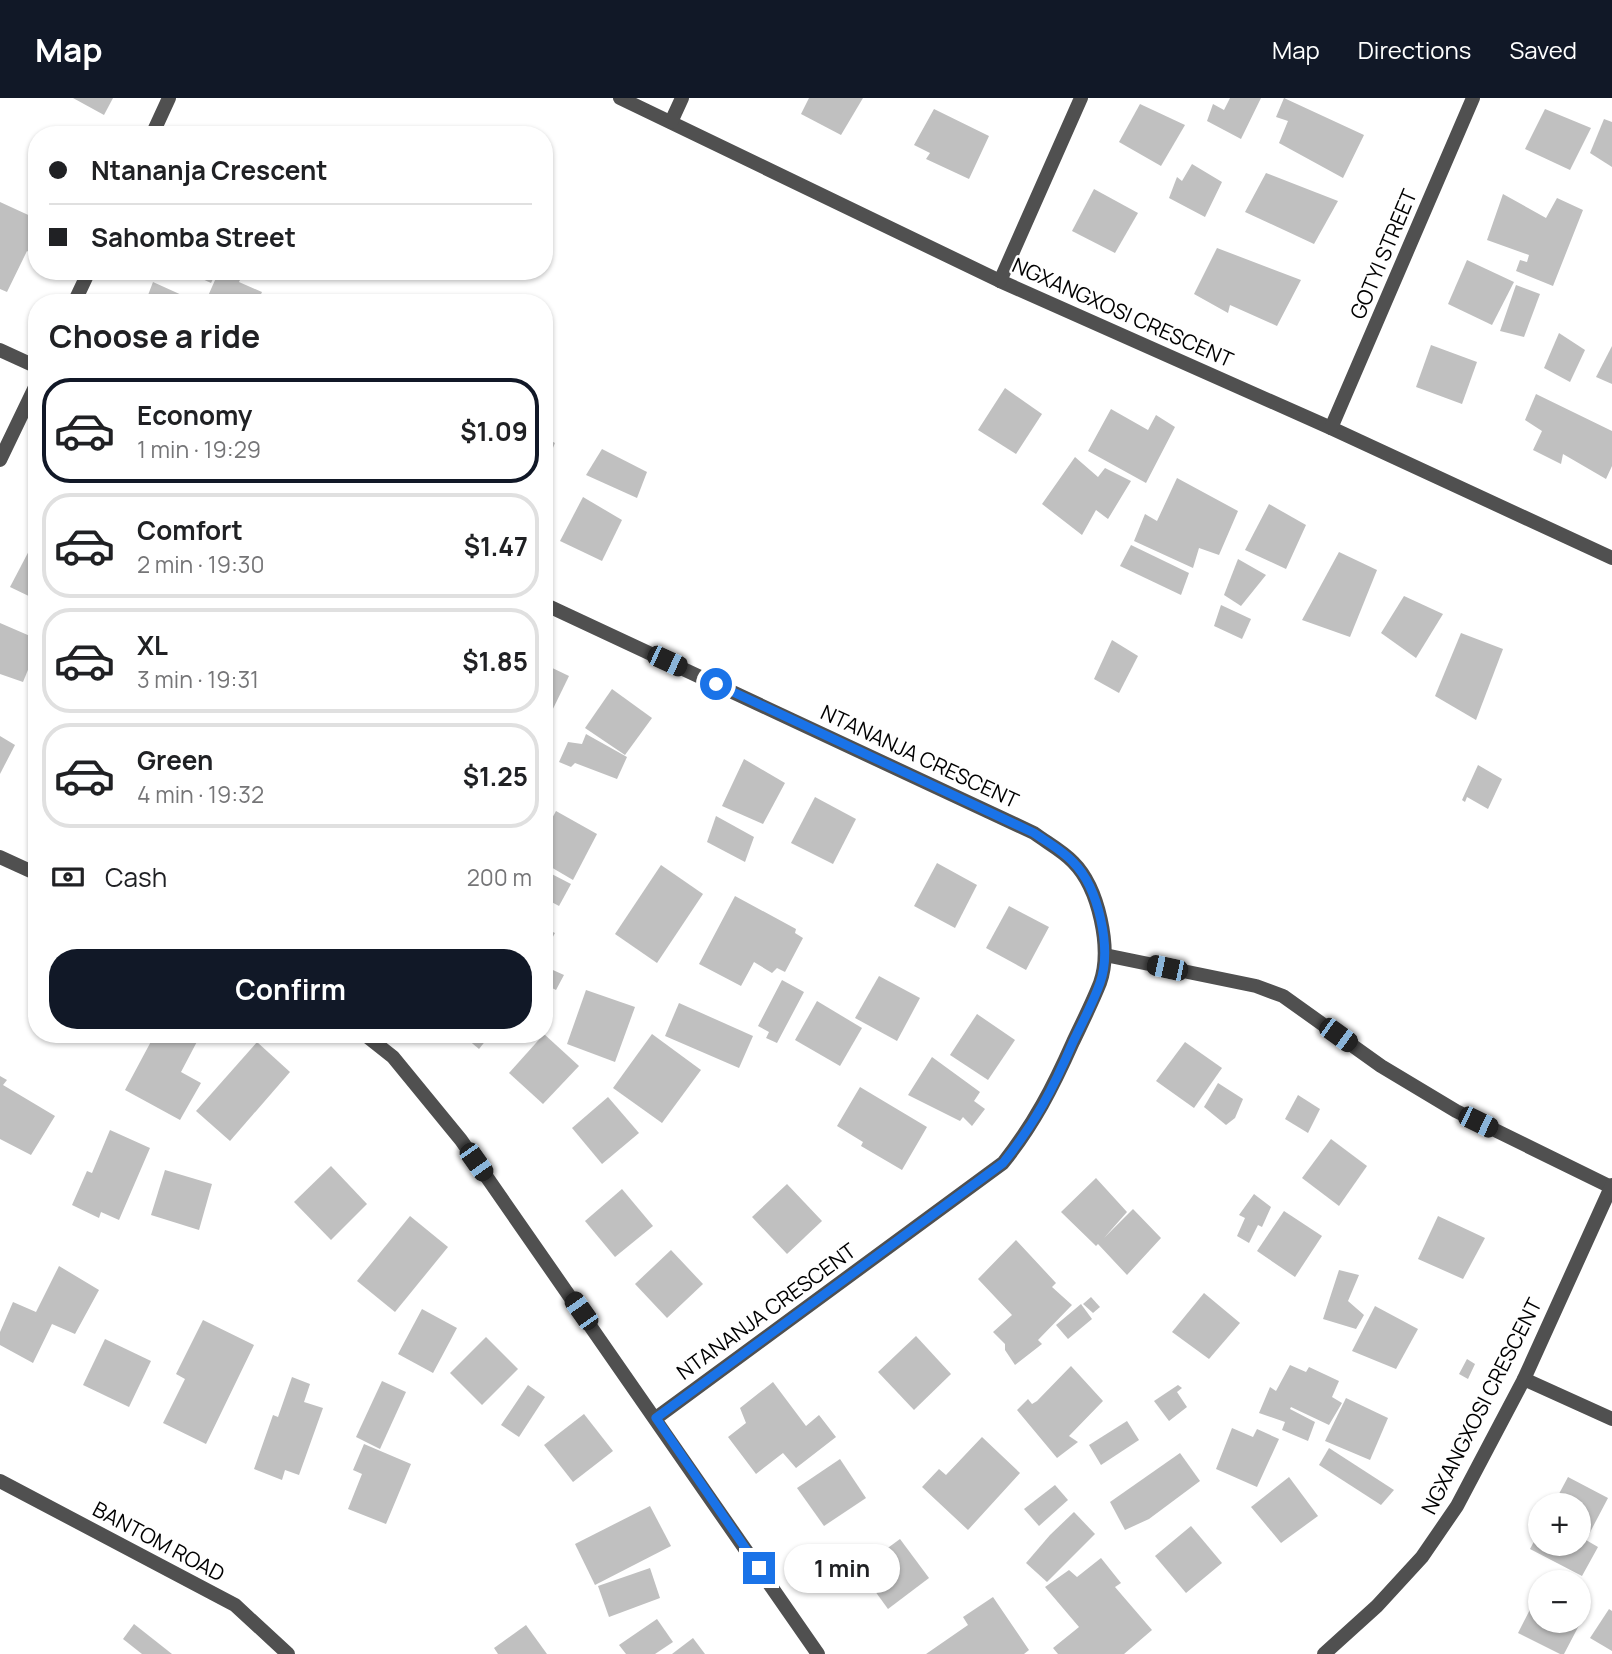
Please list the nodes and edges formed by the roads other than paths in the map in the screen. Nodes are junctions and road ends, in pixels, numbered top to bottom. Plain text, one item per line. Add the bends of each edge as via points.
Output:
1 (169, 98) edge
2 (620, 98) edge
3 (682, 98) edge
4 (1081, 98) edge
5 (1473, 98) edge
6 (671, 122) junction
7 (156, 126) edge
8 (1000, 281) junction
9 (0, 350) edge
10 (28, 363) edge
11 (28, 402) edge
12 (1331, 428) junction
13 (0, 460) edge
14 (1612, 558) edge
15 (553, 608) edge
16 (0, 856) edge
17 (28, 870) edge
18 (1105, 954) junction
19 (376, 1043) edge
20 (1612, 1186) edge
21 (1524, 1379) junction
22 (656, 1418) junction
23 (1612, 1419) edge
24 (0, 1481) edge
25 (288, 1654) edge
26 (818, 1654) edge
27 (1324, 1654) edge

1 - 7 street
2 - 6 street, NGXANGXOSI CRESCENT
3 - 6 street
4 - 8 street
5 - 12 street, GOTYI STREET
6 - 8 street, NGXANGXOSI CRESCENT
8 - 12 street, NGXANGXOSI CRESCENT
9 - 10 street
11 - 13 street
12 - 14 street, NGXANGXOSI CRESCENT
15 - 18 street, NTANANJA CRESCENT via 1034,833 1074,862 1089,887 1099,910
16 - 17 street
18 - 20 street via 1256,986 1283,996 1381,1066 1456,1111
18 - 22 street, NTANANJA CRESCENT via 1100,982 1053,1088 1003,1163
19 - 22 street via 454,1131
20 - 21 street, NGXANGXOSI CRESCENT
21 - 23 street
21 - 27 street, NGXANGXOSI CRESCENT via 1457,1506 1422,1557
22 - 26 street
24 - 25 street, BANTOM ROAD via 235,1605

